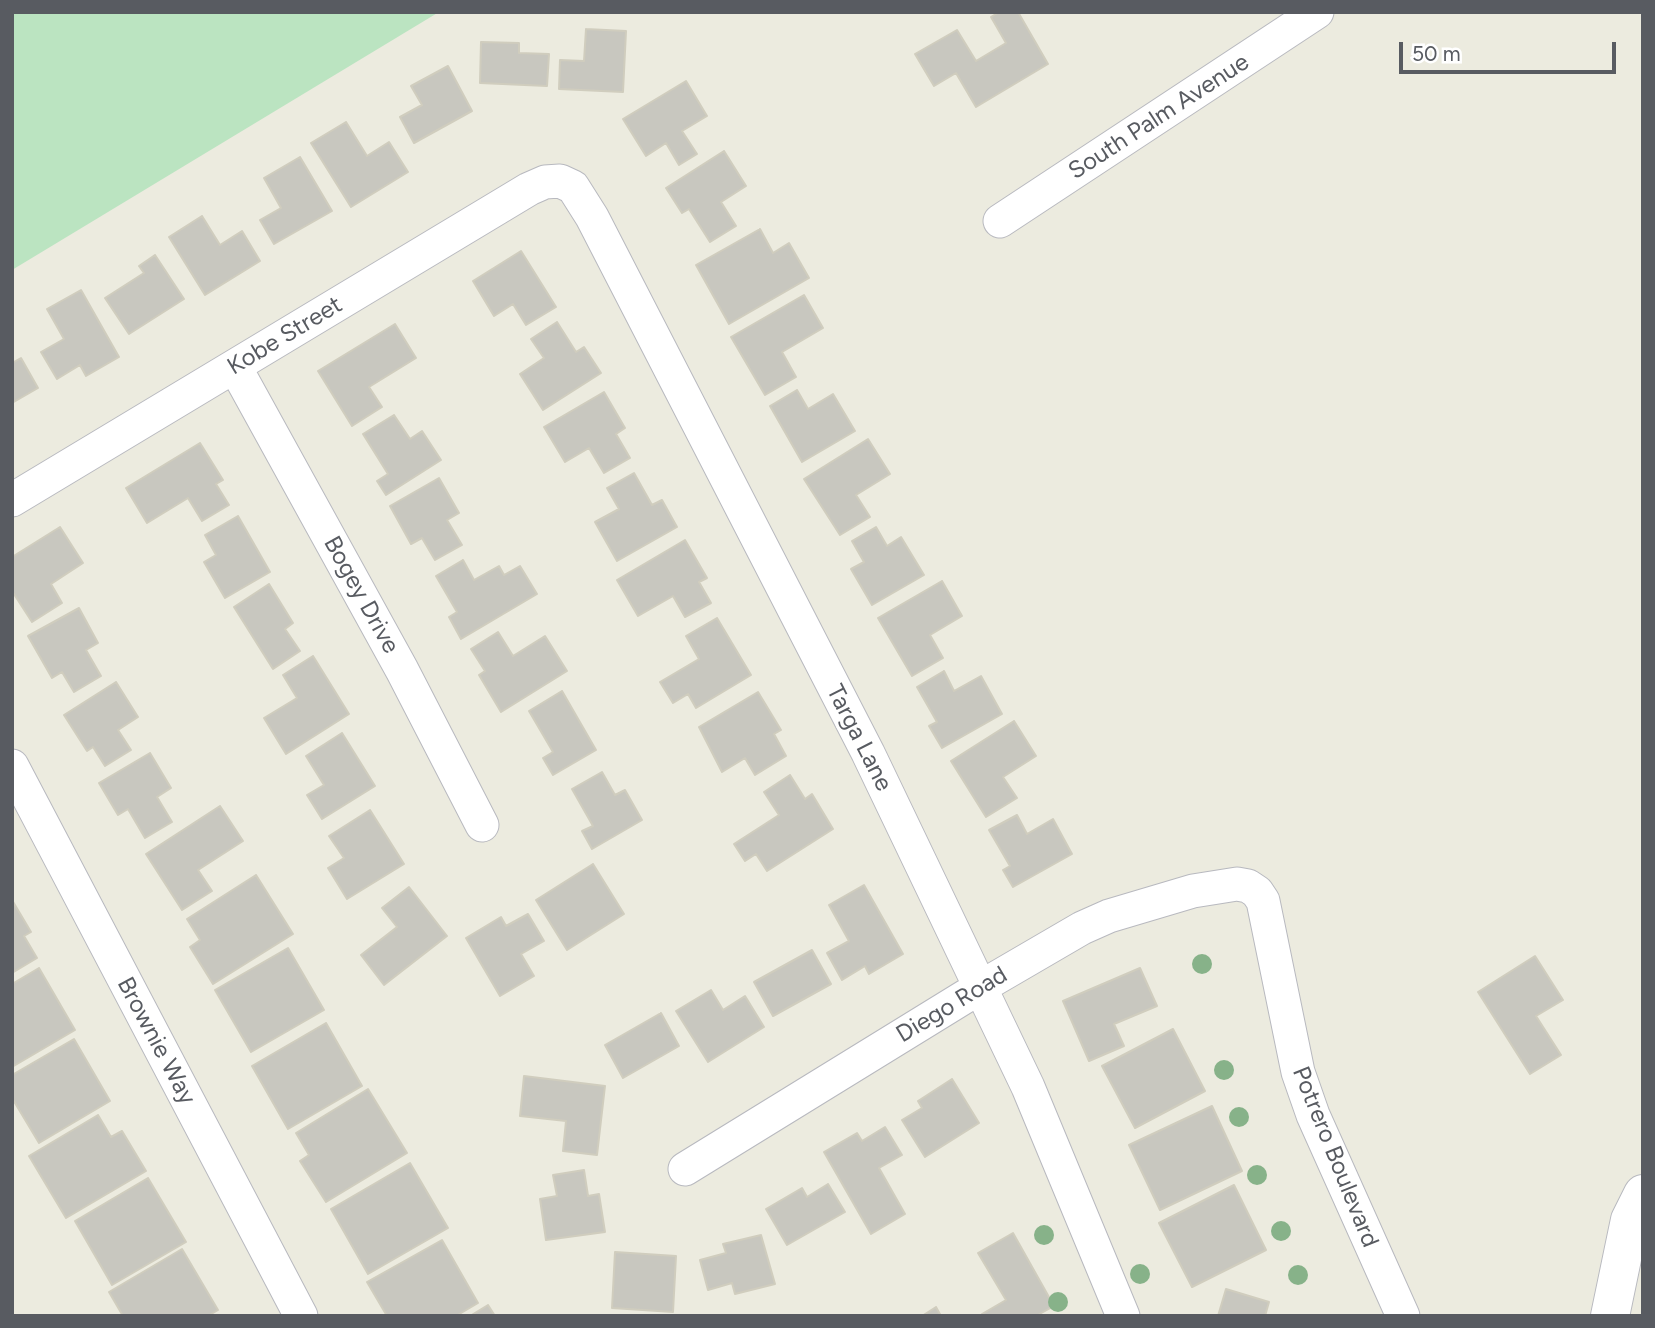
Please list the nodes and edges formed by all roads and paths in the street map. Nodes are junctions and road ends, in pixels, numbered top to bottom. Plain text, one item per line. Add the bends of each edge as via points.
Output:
1 (1317, 12) edge
2 (560, 181) joint
3 (1000, 221) dead end
4 (235, 367) junction
5 (12, 500) edge
6 (12, 766) edge
7 (482, 825) dead end
8 (1237, 884) joint
9 (979, 988) junction
10 (685, 1169) dead end
11 (1643, 1194) edge
12 (301, 1316) edge
13 (1123, 1316) edge
14 (1403, 1316) edge
15 (1610, 1316) edge

1 - 3 street, South Palm Avenue
2 - 4 street, Kobe Street via 529,188
2 - 9 street, Targa Lane via 573,187 592,217 868,753
4 - 5 street, Kobe Street
4 - 7 street, Bogey Drive
6 - 12 street, Brownie Way
8 - 9 street, Diego Road via 1193,891 1108,916
8 - 14 street, Potrero Boulevard via 1248,886 1263,901 1297,1072
9 - 10 street, Diego Road
9 - 13 street, Targa Lane via 1028,1087
11 - 15 street via 1630,1220

